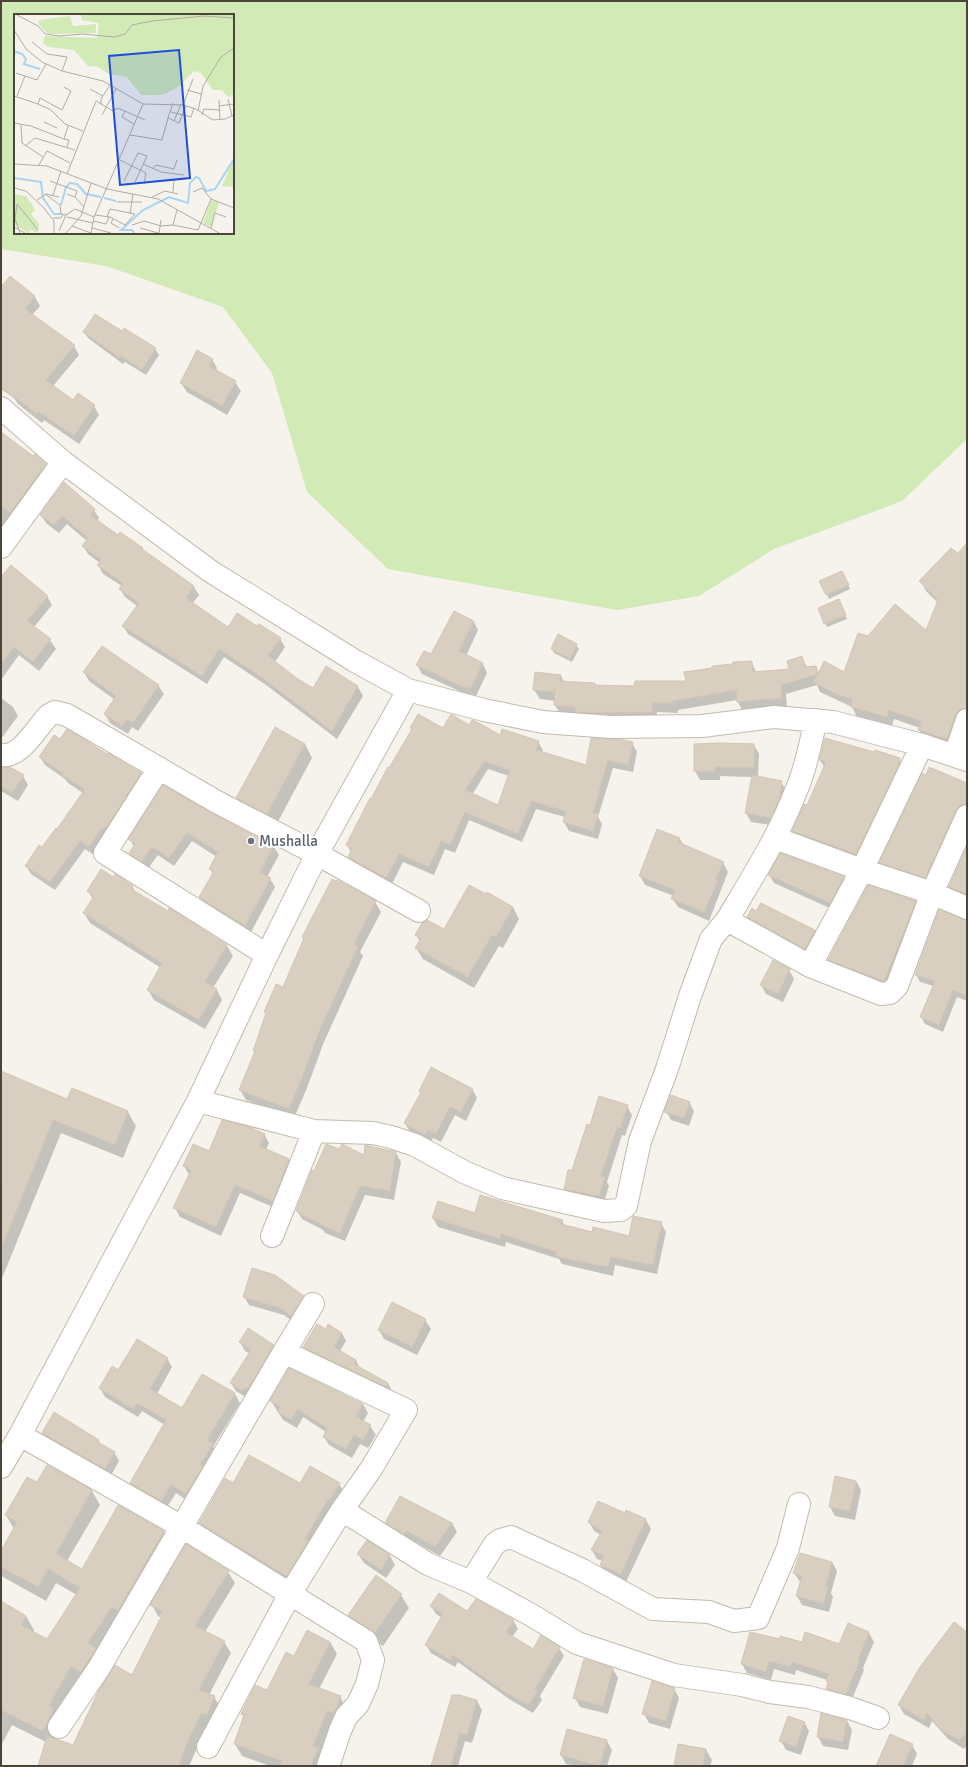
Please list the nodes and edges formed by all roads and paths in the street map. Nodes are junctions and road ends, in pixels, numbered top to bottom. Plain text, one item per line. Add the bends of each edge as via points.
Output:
1 (1, 408) edge
2 (63, 462) junction
3 (1, 547) edge
4 (408, 690) junction
5 (816, 720) junction
6 (967, 720) edge
7 (922, 745) junction
8 (1, 755) edge
9 (961, 757) edge
10 (159, 768) junction
11 (967, 816) edge
12 (776, 838) junction
13 (317, 854) junction
14 (862, 870) junction
15 (932, 893) junction
16 (967, 908) edge
17 (419, 911) dead end
18 (727, 920) junction
19 (267, 955) junction
20 (810, 966) junction
21 (198, 1101) junction
22 (314, 1131) junction
23 (272, 1236) dead end
24 (313, 1304) dead end
25 (284, 1352) junction
26 (20, 1435) junction
27 (1, 1467) edge
28 (799, 1504) dead end
29 (342, 1510) junction
30 (182, 1527) junction
31 (471, 1582) junction
32 (290, 1594) junction
33 (878, 1718) dead end
34 (59, 1727) dead end
35 (208, 1747) dead end
36 (328, 1766) edge

1 - 2 street
2 - 3 street
2 - 4 street via 210,571 355,661
4 - 5 street via 484,710 551,723 611,727 694,726 774,717
4 - 13 street
5 - 7 street
5 - 12 street via 797,790
6 - 9 street
7 - 9 street
7 - 14 street
8 - 10 street via 10,755 18,751 49,715 55,712 67,715
10 - 13 street via 217,802
10 - 19 street via 105,853
11 - 15 street
12 - 14 street
12 - 18 street
13 - 17 street
13 - 19 street
14 - 15 street
14 - 20 street
15 - 16 street
15 - 20 street via 897,986 890,993 881,994
18 - 20 street
18 - 22 street via 711,939 690,996 667,1069 640,1141 626,1206 621,1210 604,1211 502,1188 464,1172 415,1145 391,1137 373,1133
19 - 21 street
21 - 22 street
21 - 26 street
22 - 23 street
24 - 25 street
25 - 29 street via 406,1410 371,1469
25 - 30 street
26 - 27 street
26 - 30 street
28 - 31 street via 788,1548 758,1618 734,1621 709,1612 653,1609 582,1570 511,1537 494,1545
29 - 31 street via 428,1564
29 - 32 street
30 - 32 street
30 - 34 street via 99,1668
31 - 33 street via 577,1643 641,1665 674,1675 808,1697
32 - 35 street
32 - 36 street via 366,1641 373,1660 367,1684 358,1704 346,1717

